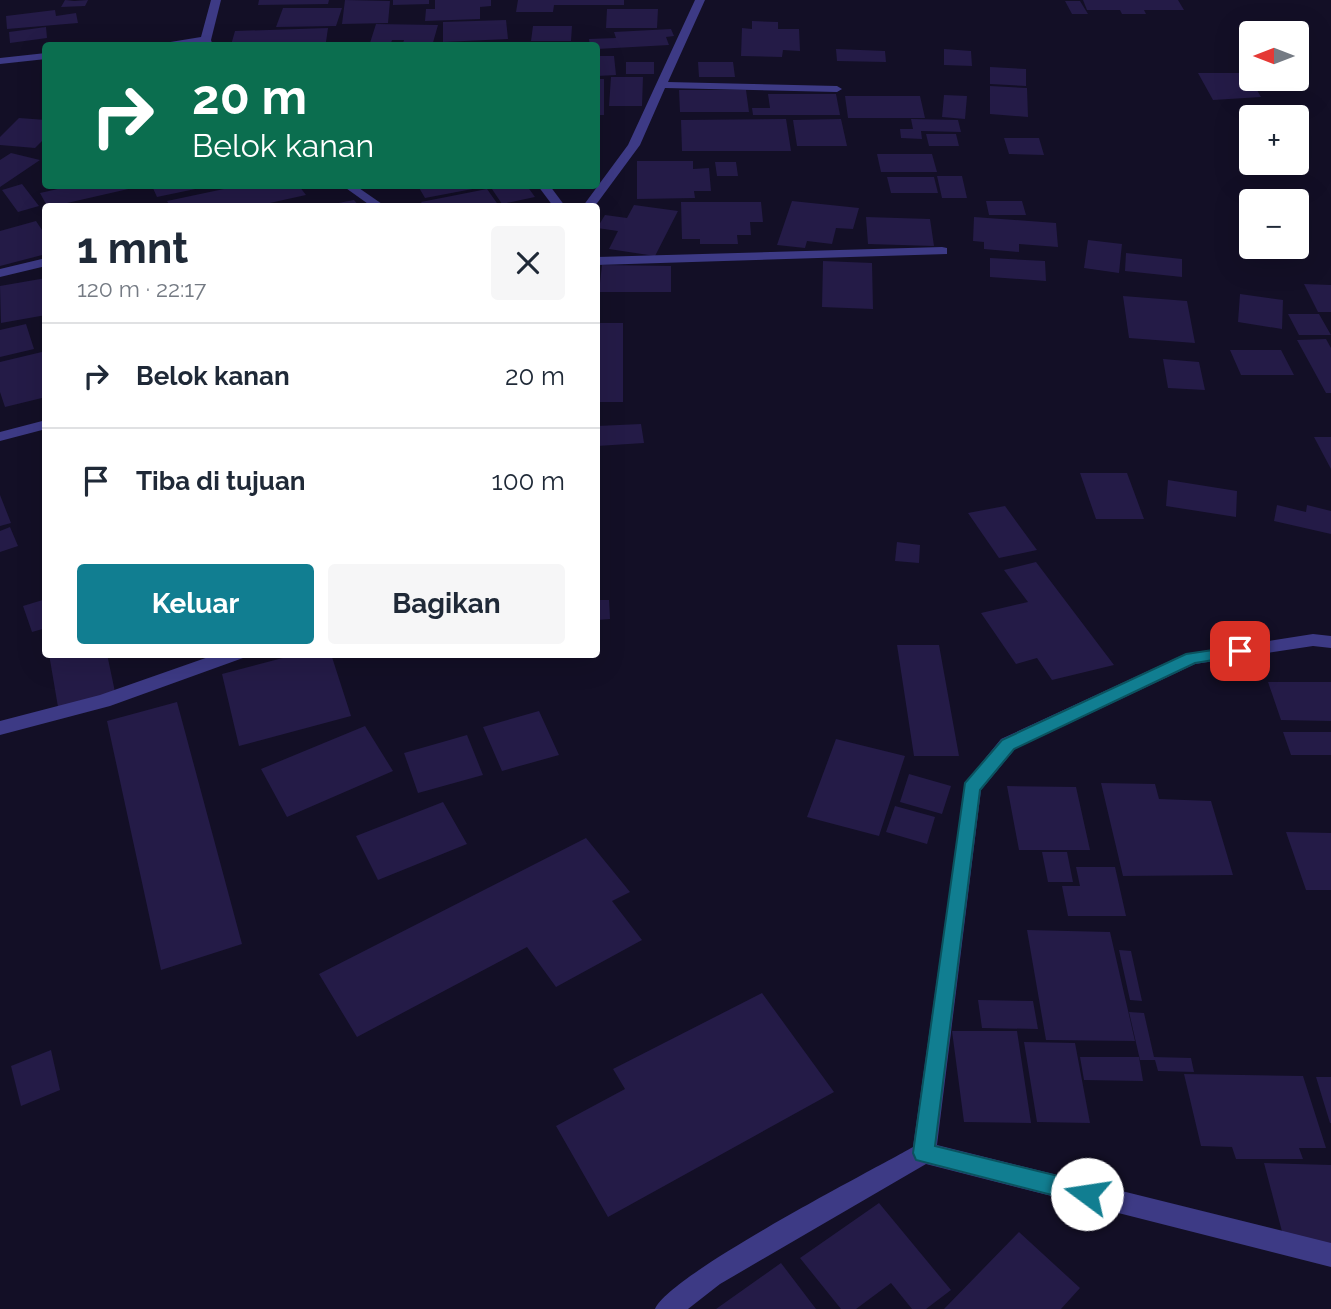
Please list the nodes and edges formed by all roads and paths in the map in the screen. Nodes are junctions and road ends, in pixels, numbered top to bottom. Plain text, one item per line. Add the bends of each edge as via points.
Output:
1 (216, 0) edge
2 (700, 0) edge
3 (207, 42) edge
4 (42, 57) edge
5 (0, 61) edge
6 (662, 85) junction
7 (837, 89) dead end
8 (354, 189) edge
9 (377, 203) edge
10 (591, 203) edge
11 (942, 251) dead end
12 (600, 261) edge
13 (42, 263) edge
14 (0, 273) edge
15 (42, 425) edge
16 (0, 437) edge
17 (1331, 642) edge
18 (226, 658) edge
19 (0, 729) edge
20 (924, 1153) junction
21 (1331, 1255) edge
22 (668, 1309) edge

1 - 3 street
2 - 6 street
4 - 5 street
6 - 7 street
6 - 10 street via 634,145
8 - 9 street
11 - 12 street
13 - 14 street
15 - 16 street
17 - 20 street via 1313,640 1191,658 1008,744 972,788
18 - 19 street via 104,701
20 - 21 street
20 - 22 street via 711,1275

